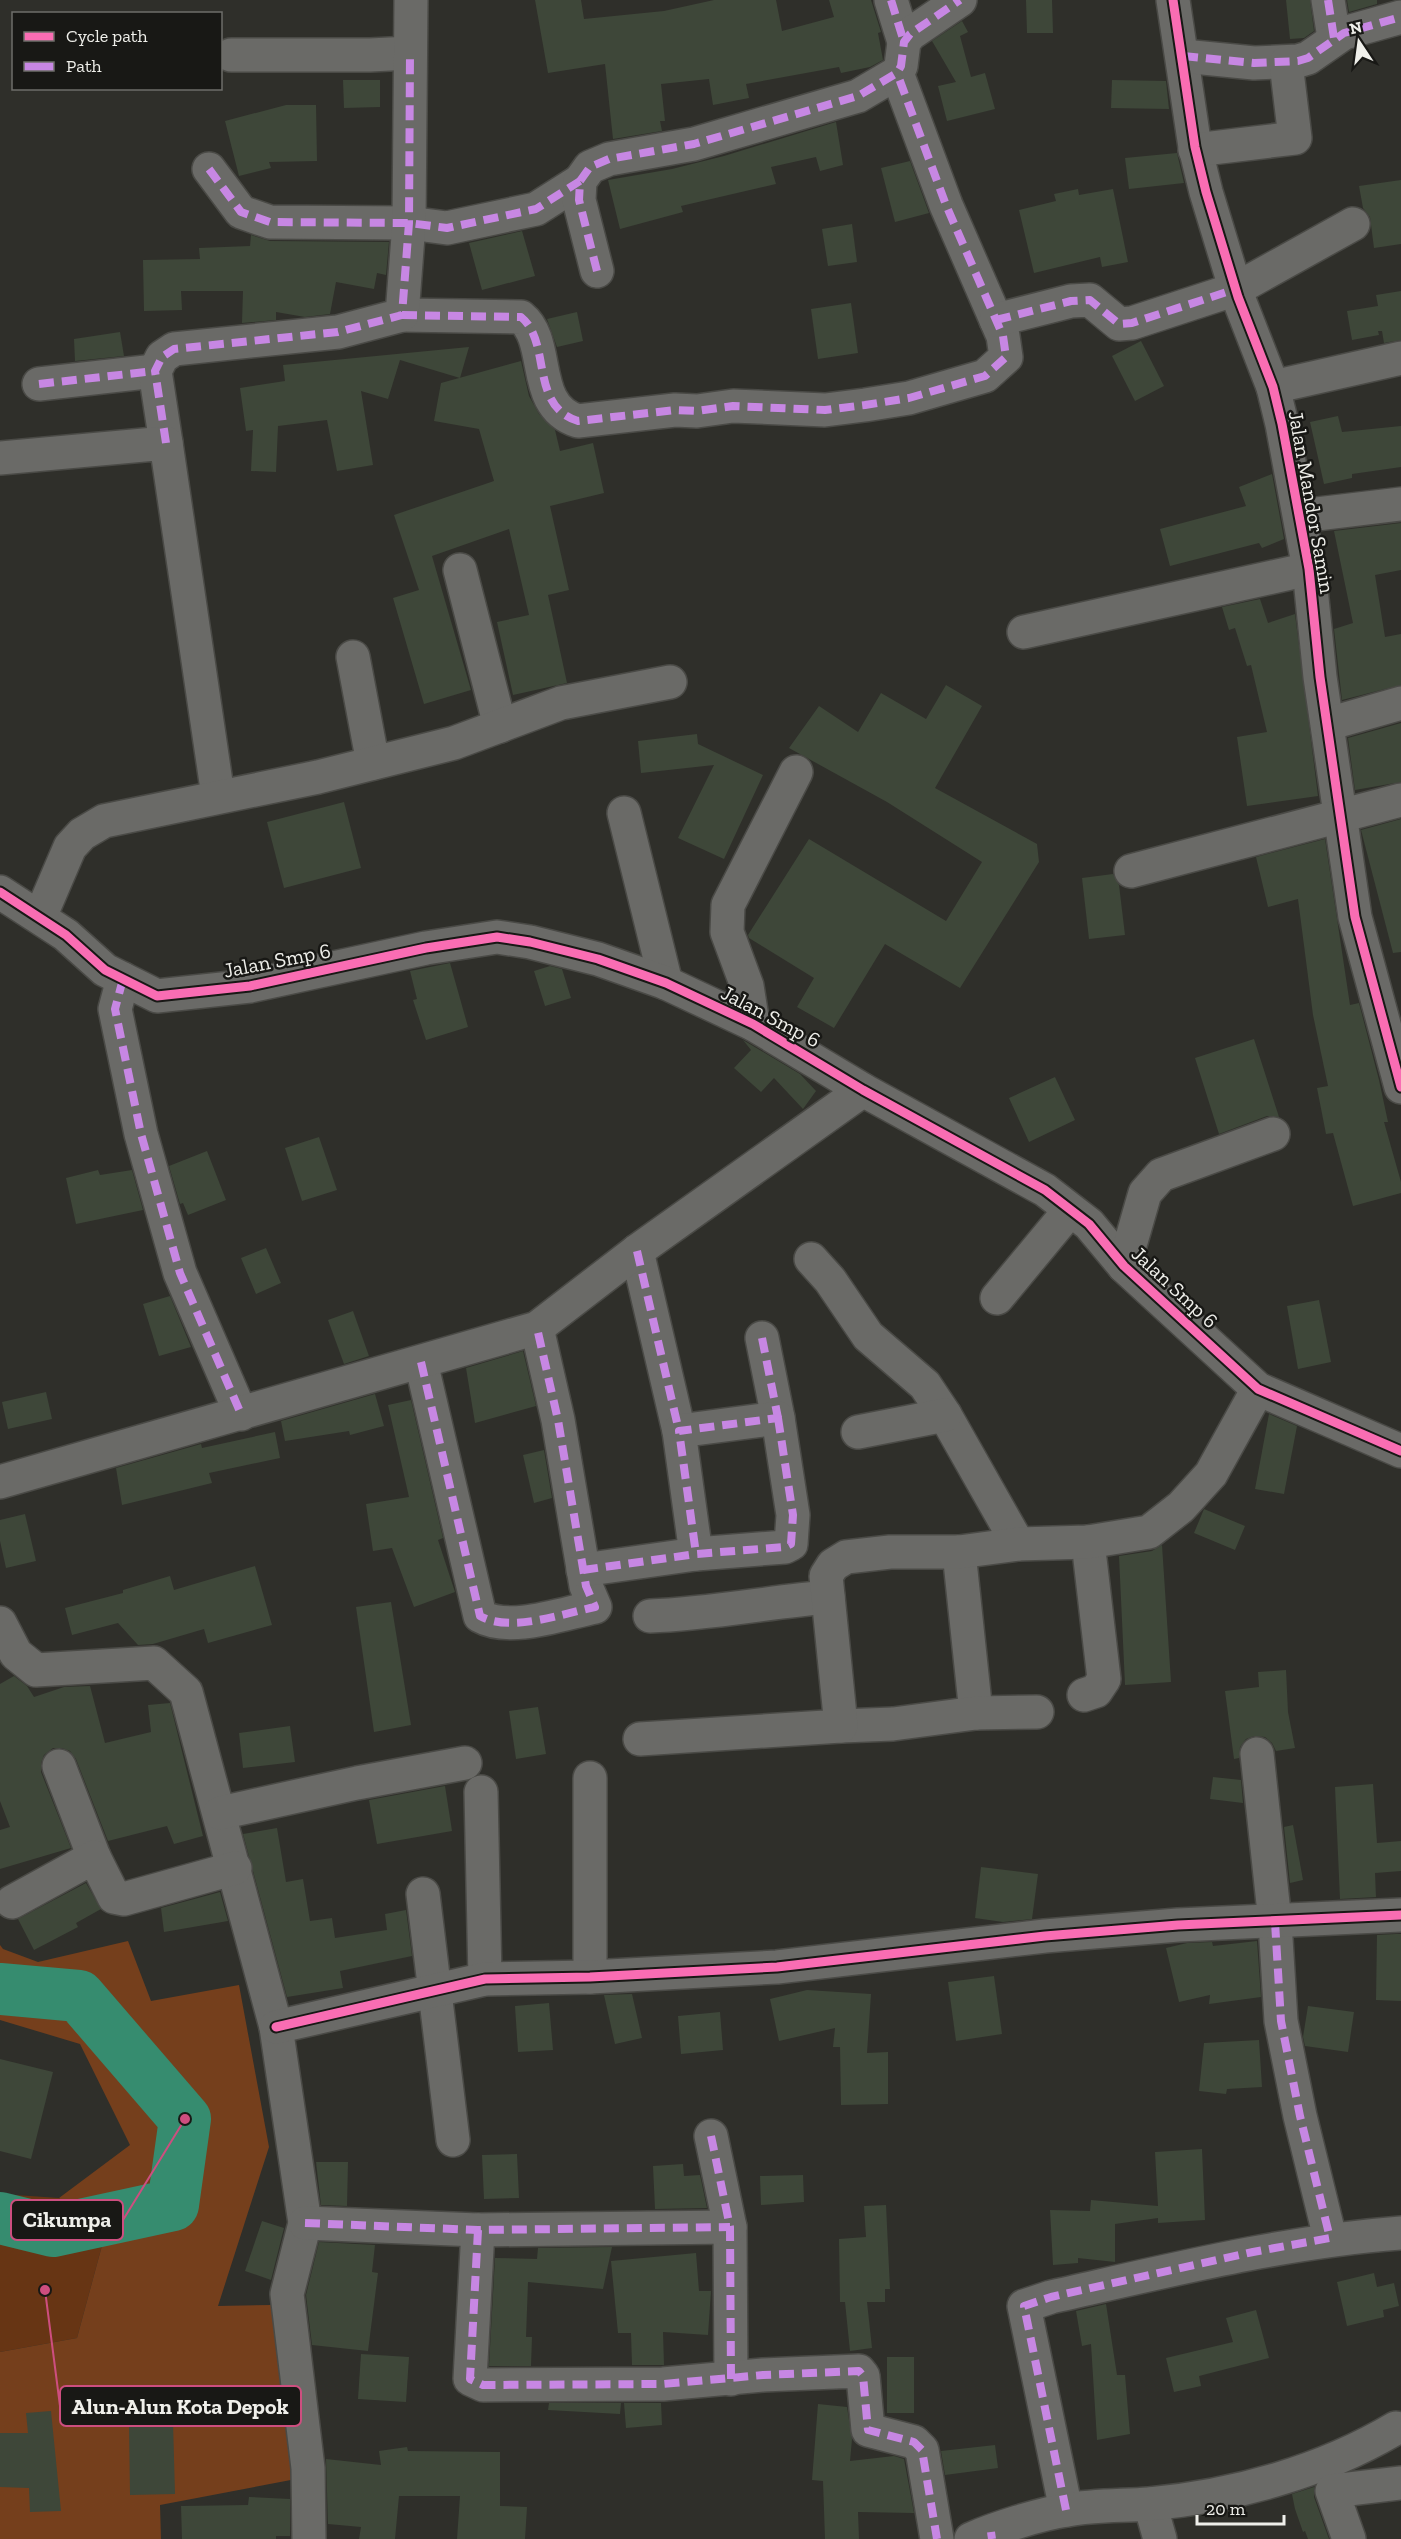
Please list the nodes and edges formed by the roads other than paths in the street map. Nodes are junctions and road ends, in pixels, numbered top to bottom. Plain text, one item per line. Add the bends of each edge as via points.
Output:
1 (411, 0) edge
2 (891, 0) edge
3 (960, 0) edge
4 (1173, 0) edge
5 (1328, 0) edge
6 (1401, 17) edge
7 (1334, 38) junction
8 (410, 52) junction
9 (231, 55) dead end
10 (1183, 56) junction
11 (901, 58) junction
12 (1286, 63) junction
13 (1195, 150) junction
14 (209, 169) dead end
15 (580, 181) junction
16 (409, 223) junction
17 (1353, 224) dead end
18 (597, 271) dead end
19 (1236, 289) junction
20 (402, 315) junction
21 (996, 320) junction
22 (1401, 358) edge
23 (155, 371) junction
24 (39, 384) dead end
25 (1273, 387) junction
26 (166, 443) junction
27 (0, 458) edge
28 (1401, 504) edge
29 (1300, 516) junction
30 (460, 570) dead end
31 (1309, 570) junction
32 (1024, 632) dead end
33 (353, 657) dead end
34 (670, 682) dead end
35 (1401, 703) edge
36 (1328, 724) junction
37 (501, 726) junction
38 (373, 763) junction
39 (796, 772) dead end
40 (218, 796) junction
41 (1401, 800) edge
42 (624, 813) dead end
43 (1341, 817) junction
44 (1131, 871) dead end
45 (0, 892) edge
46 (40, 917) junction
47 (519, 920) dead end
48 (663, 968) junction
49 (123, 979) junction
50 (753, 1024) junction
51 (1396, 1050) edge
52 (1401, 1087) edge
53 (863, 1090) junction
54 (1273, 1134) dead end
55 (1070, 1210) junction
56 (636, 1251) junction
57 (811, 1259) dead end
58 (1124, 1266) junction
59 (997, 1298) dead end
60 (537, 1328) junction
61 (762, 1338) dead end
62 (421, 1362) junction
63 (1258, 1389) junction
64 (241, 1414) junction
65 (945, 1415) junction
66 (778, 1418) junction
67 (679, 1431) junction
68 (858, 1432) dead end
69 (1401, 1451) edge
70 (0, 1482) edge
71 (1088, 1542) junction
72 (1018, 1544) junction
73 (959, 1552) junction
74 (696, 1554) junction
75 (584, 1570) junction
76 (828, 1597) junction
77 (650, 1616) dead end
78 (0, 1623) edge
79 (1084, 1695) dead end
80 (1038, 1712) dead end
81 (976, 1713) junction
82 (841, 1726) junction
83 (640, 1739) dead end
84 (1257, 1754) dead end
85 (465, 1763) dead end
86 (59, 1766) dead end
87 (590, 1778) dead end
88 (481, 1792) dead end
89 (220, 1813) junction
90 (94, 1857) junction
91 (235, 1868) junction
92 (423, 1894) dead end
93 (12, 1902) dead end
94 (1401, 1914) edge
95 (1275, 1922) junction
96 (590, 1977) junction
97 (485, 1979) junction
98 (437, 1992) junction
99 (276, 2027) junction
100 (711, 2136) dead end
101 (453, 2140) dead end
102 (304, 2223) junction
103 (730, 2227) junction
104 (478, 2230) junction
105 (1401, 2233) edge
106 (1330, 2238) junction
107 (731, 2379) junction
108 (1396, 2428) dead end
109 (1401, 2483) edge
110 (1150, 2504) junction
111 (1066, 2510) junction
112 (985, 2537) edge
113 (309, 2539) edge
114 (937, 2539) edge
115 (1160, 2539) edge
116 (1349, 2539) edge

1 - 8 street
2 - 11 street
3 - 11 street via 920,26
4 - 10 street, Jalan Mandor Samin
5 - 7 street
6 - 7 street
7 - 12 street via 1308,58
8 - 9 street
8 - 16 street
10 - 12 street
10 - 13 street, Jalan Mandor Samin
11 - 15 street via 874,88 838,104 694,144 609,159 590,167
11 - 21 street via 946,205
12 - 13 street via 1295,138
13 - 19 street, Jalan Mandor Samin
14 - 16 street via 241,212 270,222
15 - 16 street via 536,209 447,228
15 - 18 street via 581,213
16 - 20 street
17 - 19 street
19 - 21 street via 1132,323 1119,324 1090,300
19 - 25 street, Jalan Mandor Samin
20 - 21 street via 521,317 530,328 552,404 566,417 578,421 733,406 825,410 909,398 985,376 997,366 1006,357
20 - 23 street via 338,332 174,349 162,357
22 - 25 street
23 - 24 street
23 - 26 street
25 - 29 street, Jalan Mandor Samin
26 - 27 street
26 - 40 street
28 - 29 street
29 - 31 street, Jalan Mandor Samin
30 - 37 street
31 - 32 street
31 - 36 street, Jalan Mandor Samin
33 - 38 street
34 - 37 street via 561,703
35 - 36 street
36 - 43 street, Jalan Mandor Samin
37 - 38 street via 454,743
38 - 40 street
39 - 50 street via 728,905 727,933 747,986
40 - 46 street via 116,817 82,834 70,847
41 - 43 street
42 - 48 street
43 - 44 street
43 - 51 street, Jalan Mandor Samin via 1355,918
45 - 46 street
46 - 49 street, Jalan Smp 6 via 105,970
47 - 48 street
48 - 49 street, Jalan Smp 6 via 598,959 497,937 426,948 250,986 157,996
48 - 50 street, Jalan Smp 6
49 - 64 street via 115,1009 144,1144 180,1273
50 - 53 street, Jalan Smp 6
51 - 52 street, Jalan Mandor Samin
53 - 55 street, Jalan Smp 6 via 1045,1190
53 - 56 street
54 - 58 street via 1161,1175 1145,1194
55 - 58 street, Jalan Smp 6 via 1089,1224
55 - 59 street
56 - 60 street
56 - 67 street
57 - 65 street via 868,1336 916,1376
58 - 63 street, Jalan Smp 6
60 - 62 street
60 - 75 street via 558,1420
61 - 66 street
62 - 64 street
62 - 75 street via 480,1616 492,1623 509,1624 595,1607
63 - 69 street, Jalan Smp 6
63 - 71 street via 1211,1474 1181,1507 1149,1532
64 - 70 street
65 - 68 street
65 - 72 street
66 - 67 street
66 - 74 street via 793,1515 791,1544
67 - 74 street
71 - 72 street
71 - 79 street via 1104,1679 1096,1691
72 - 73 street
73 - 76 street via 890,1552 846,1557 832,1565 826,1576
73 - 81 street
74 - 75 street
76 - 77 street
76 - 82 street
78 - 89 street via 16,1654 36,1670 154,1663 186,1692
80 - 81 street
81 - 82 street
82 - 83 street
84 - 95 street
85 - 89 street
86 - 90 street
87 - 96 street
88 - 97 street
89 - 91 street
90 - 91 street via 114,1897 124,1899
90 - 93 street
91 - 99 street
92 - 98 street
94 - 95 street
95 - 96 street via 1045,1936 777,1967
95 - 106 street via 1281,2021
96 - 97 street
97 - 98 street
98 - 99 street
98 - 101 street
99 - 102 street
100 - 103 street
102 - 104 street
102 - 113 street via 287,2294 308,2468
103 - 104 street
103 - 107 street
104 - 107 street via 470,2379 483,2385 663,2384
105 - 106 street
106 - 111 street via 1253,2252 1024,2306
107 - 114 street via 858,2371 863,2376 868,2430 914,2442 922,2450
108 - 110 street via 1319,2467 1239,2489
109 - 116 street via 1332,2491
110 - 111 street
110 - 115 street
111 - 112 street

